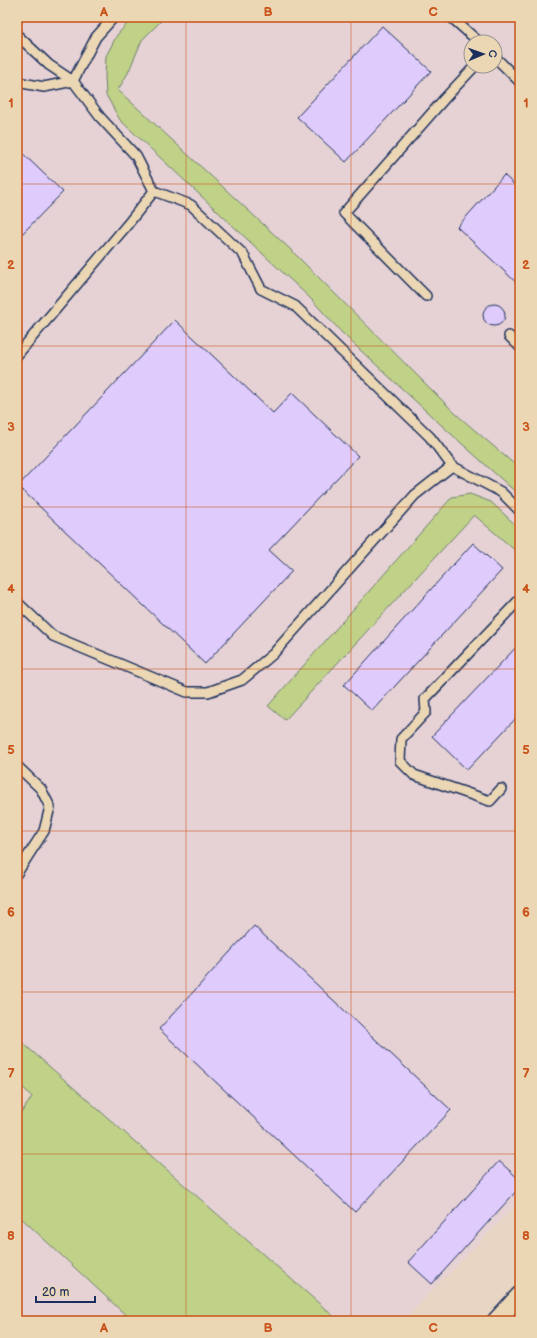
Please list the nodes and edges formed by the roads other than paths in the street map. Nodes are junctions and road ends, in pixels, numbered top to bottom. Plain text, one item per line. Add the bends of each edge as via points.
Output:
1 (114, 17) edge
2 (451, 17) edge
3 (470, 34) edge
4 (17, 35) edge
5 (503, 65) edge
6 (468, 74) edge
7 (73, 81) junction
8 (17, 82) edge
9 (520, 82) edge
10 (154, 191) junction
11 (426, 296) dead end
12 (509, 336) dead end
13 (520, 347) edge
14 (17, 355) edge
15 (452, 466) junction
16 (520, 511) edge
17 (520, 599) edge
18 (17, 602) edge
19 (17, 766) edge
20 (500, 789) dead end
21 (17, 873) edge
22 (520, 1295) edge
23 (496, 1321) edge

1 - 7 lane via 96,37
2 - 3 lane
4 - 7 lane via 49,65
5 - 9 lane
6 - 11 lane via 344,213
7 - 8 lane via 44,87
7 - 10 lane via 100,117 136,156
10 - 14 lane
10 - 15 lane via 191,205 242,254 261,289 296,306 430,437
12 - 13 lane
15 - 16 lane via 501,492
15 - 18 lane via 415,496 273,654 242,680 208,692 187,692 53,636
17 - 20 lane via 425,699 426,712 401,739 400,761 414,775 490,801
19 - 21 lane via 41,789 50,807 44,831
22 - 23 street

